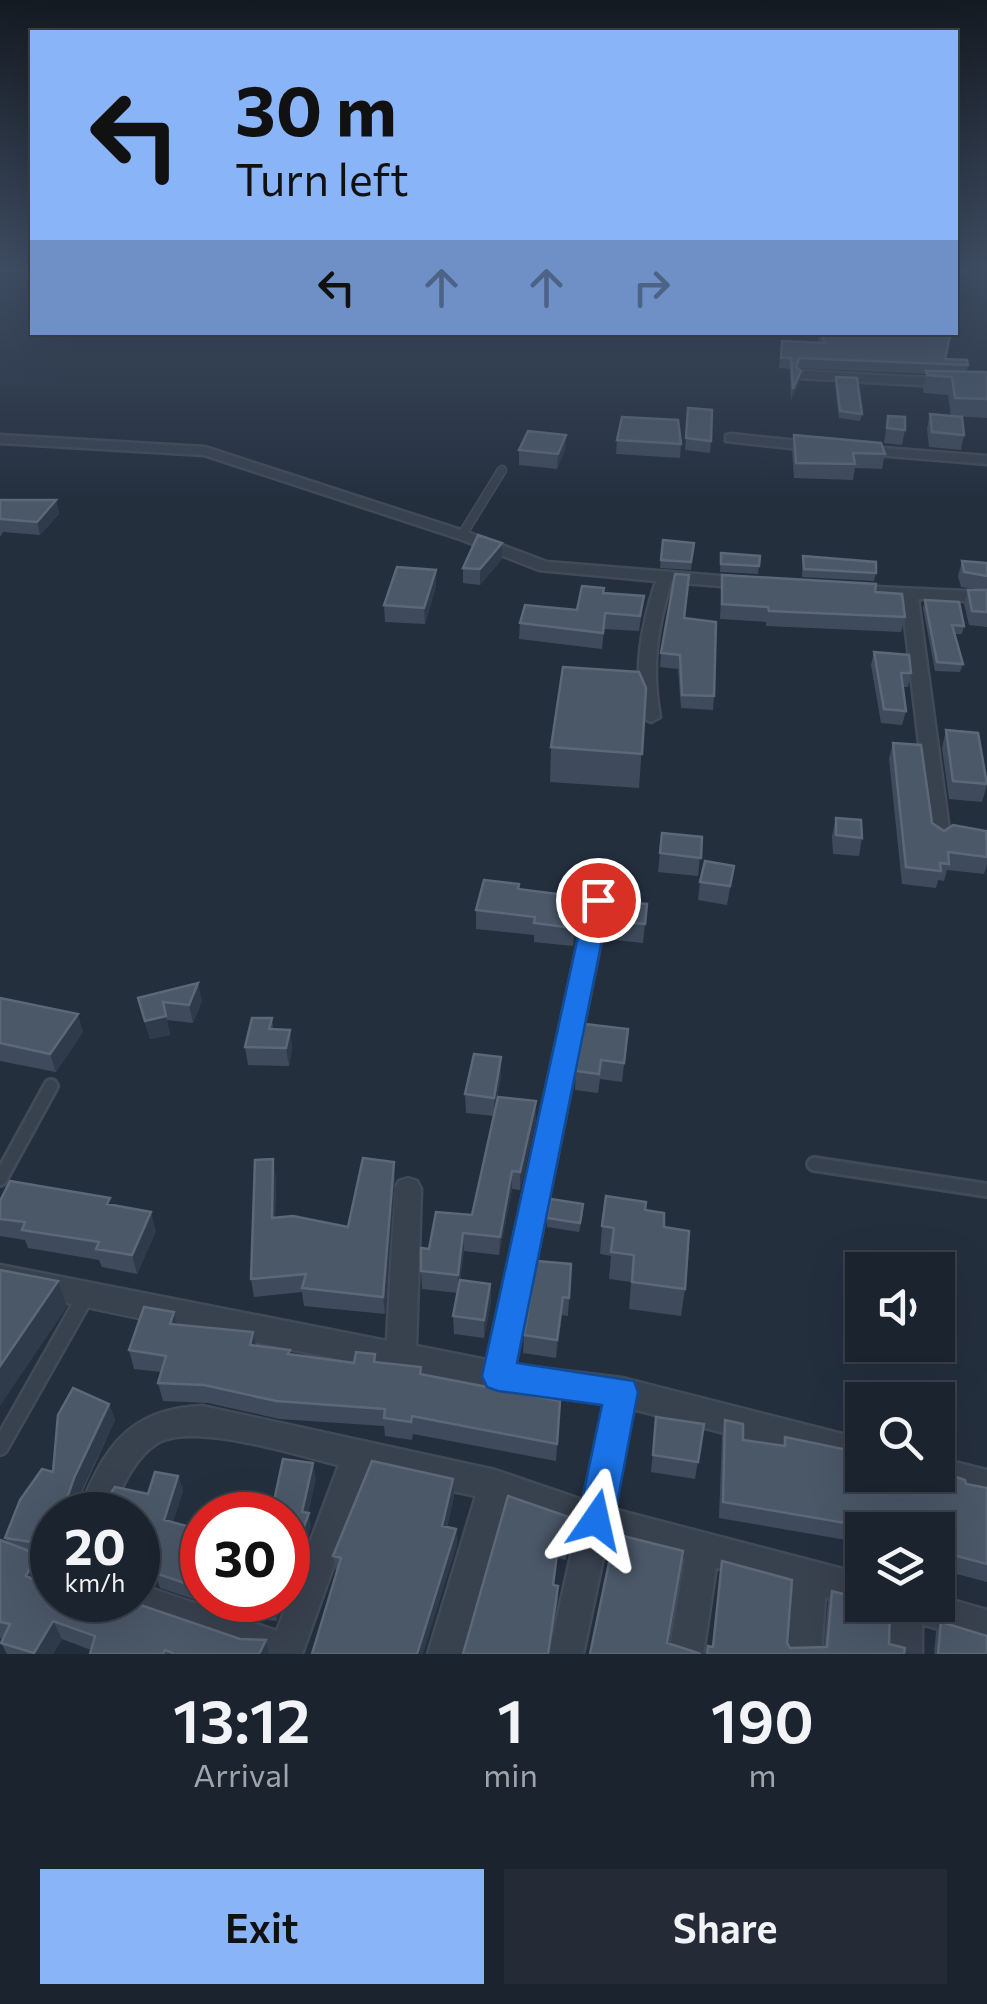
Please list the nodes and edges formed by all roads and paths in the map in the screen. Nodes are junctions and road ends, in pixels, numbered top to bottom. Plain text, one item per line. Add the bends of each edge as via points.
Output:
1 (802, 375) edge
2 (987, 385) edge
3 (731, 438) dead end
4 (0, 439) edge
5 (987, 460) edge
6 (502, 470) dead end
7 (462, 535) junction
8 (664, 576) junction
9 (770, 585) edge
10 (830, 590) edge
11 (909, 593) junction
12 (987, 597) edge
13 (651, 718) dead end
14 (940, 837) edge
15 (598, 900) dead end
16 (51, 1086) dead end
17 (814, 1164) dead end
18 (0, 1179) edge
19 (408, 1188) dead end
20 (987, 1190) edge
21 (0, 1277) edge
22 (88, 1292) junction
23 (401, 1358) junction
24 (498, 1376) junction
25 (622, 1392) junction
26 (0, 1447) edge
27 (845, 1450) edge
28 (359, 1453) junction
29 (955, 1477) edge
30 (496, 1485) junction
31 (987, 1485) edge
32 (104, 1492) edge
33 (596, 1520) junction
34 (703, 1546) junction
35 (811, 1574) junction
36 (845, 1585) edge
37 (160, 1608) edge
38 (955, 1618) edge
39 (908, 1622) edge
40 (987, 1627) edge
41 (286, 1653) edge
42 (444, 1654) edge
43 (566, 1654) edge
44 (686, 1654) edge
45 (804, 1654) edge
46 (905, 1654) edge

1 - 2 street
3 - 5 street
4 - 7 street via 204,451
6 - 7 lane
7 - 8 street via 545,568
8 - 9 street
8 - 13 street via 642,672
10 - 11 street
11 - 12 street
11 - 14 street
15 - 24 street
16 - 18 lane
17 - 20 lane
19 - 23 street
21 - 22 street
22 - 23 street
22 - 26 lane
23 - 24 street
24 - 25 street
25 - 27 street
25 - 33 street
28 - 30 street
28 - 32 street via 202,1420 154,1424 121,1459
28 - 41 street
29 - 31 street
30 - 33 street
30 - 42 street
33 - 34 street
33 - 43 street
34 - 35 street
34 - 44 street
35 - 36 street
35 - 45 street
37 - 41 street
38 - 40 street
39 - 46 street

